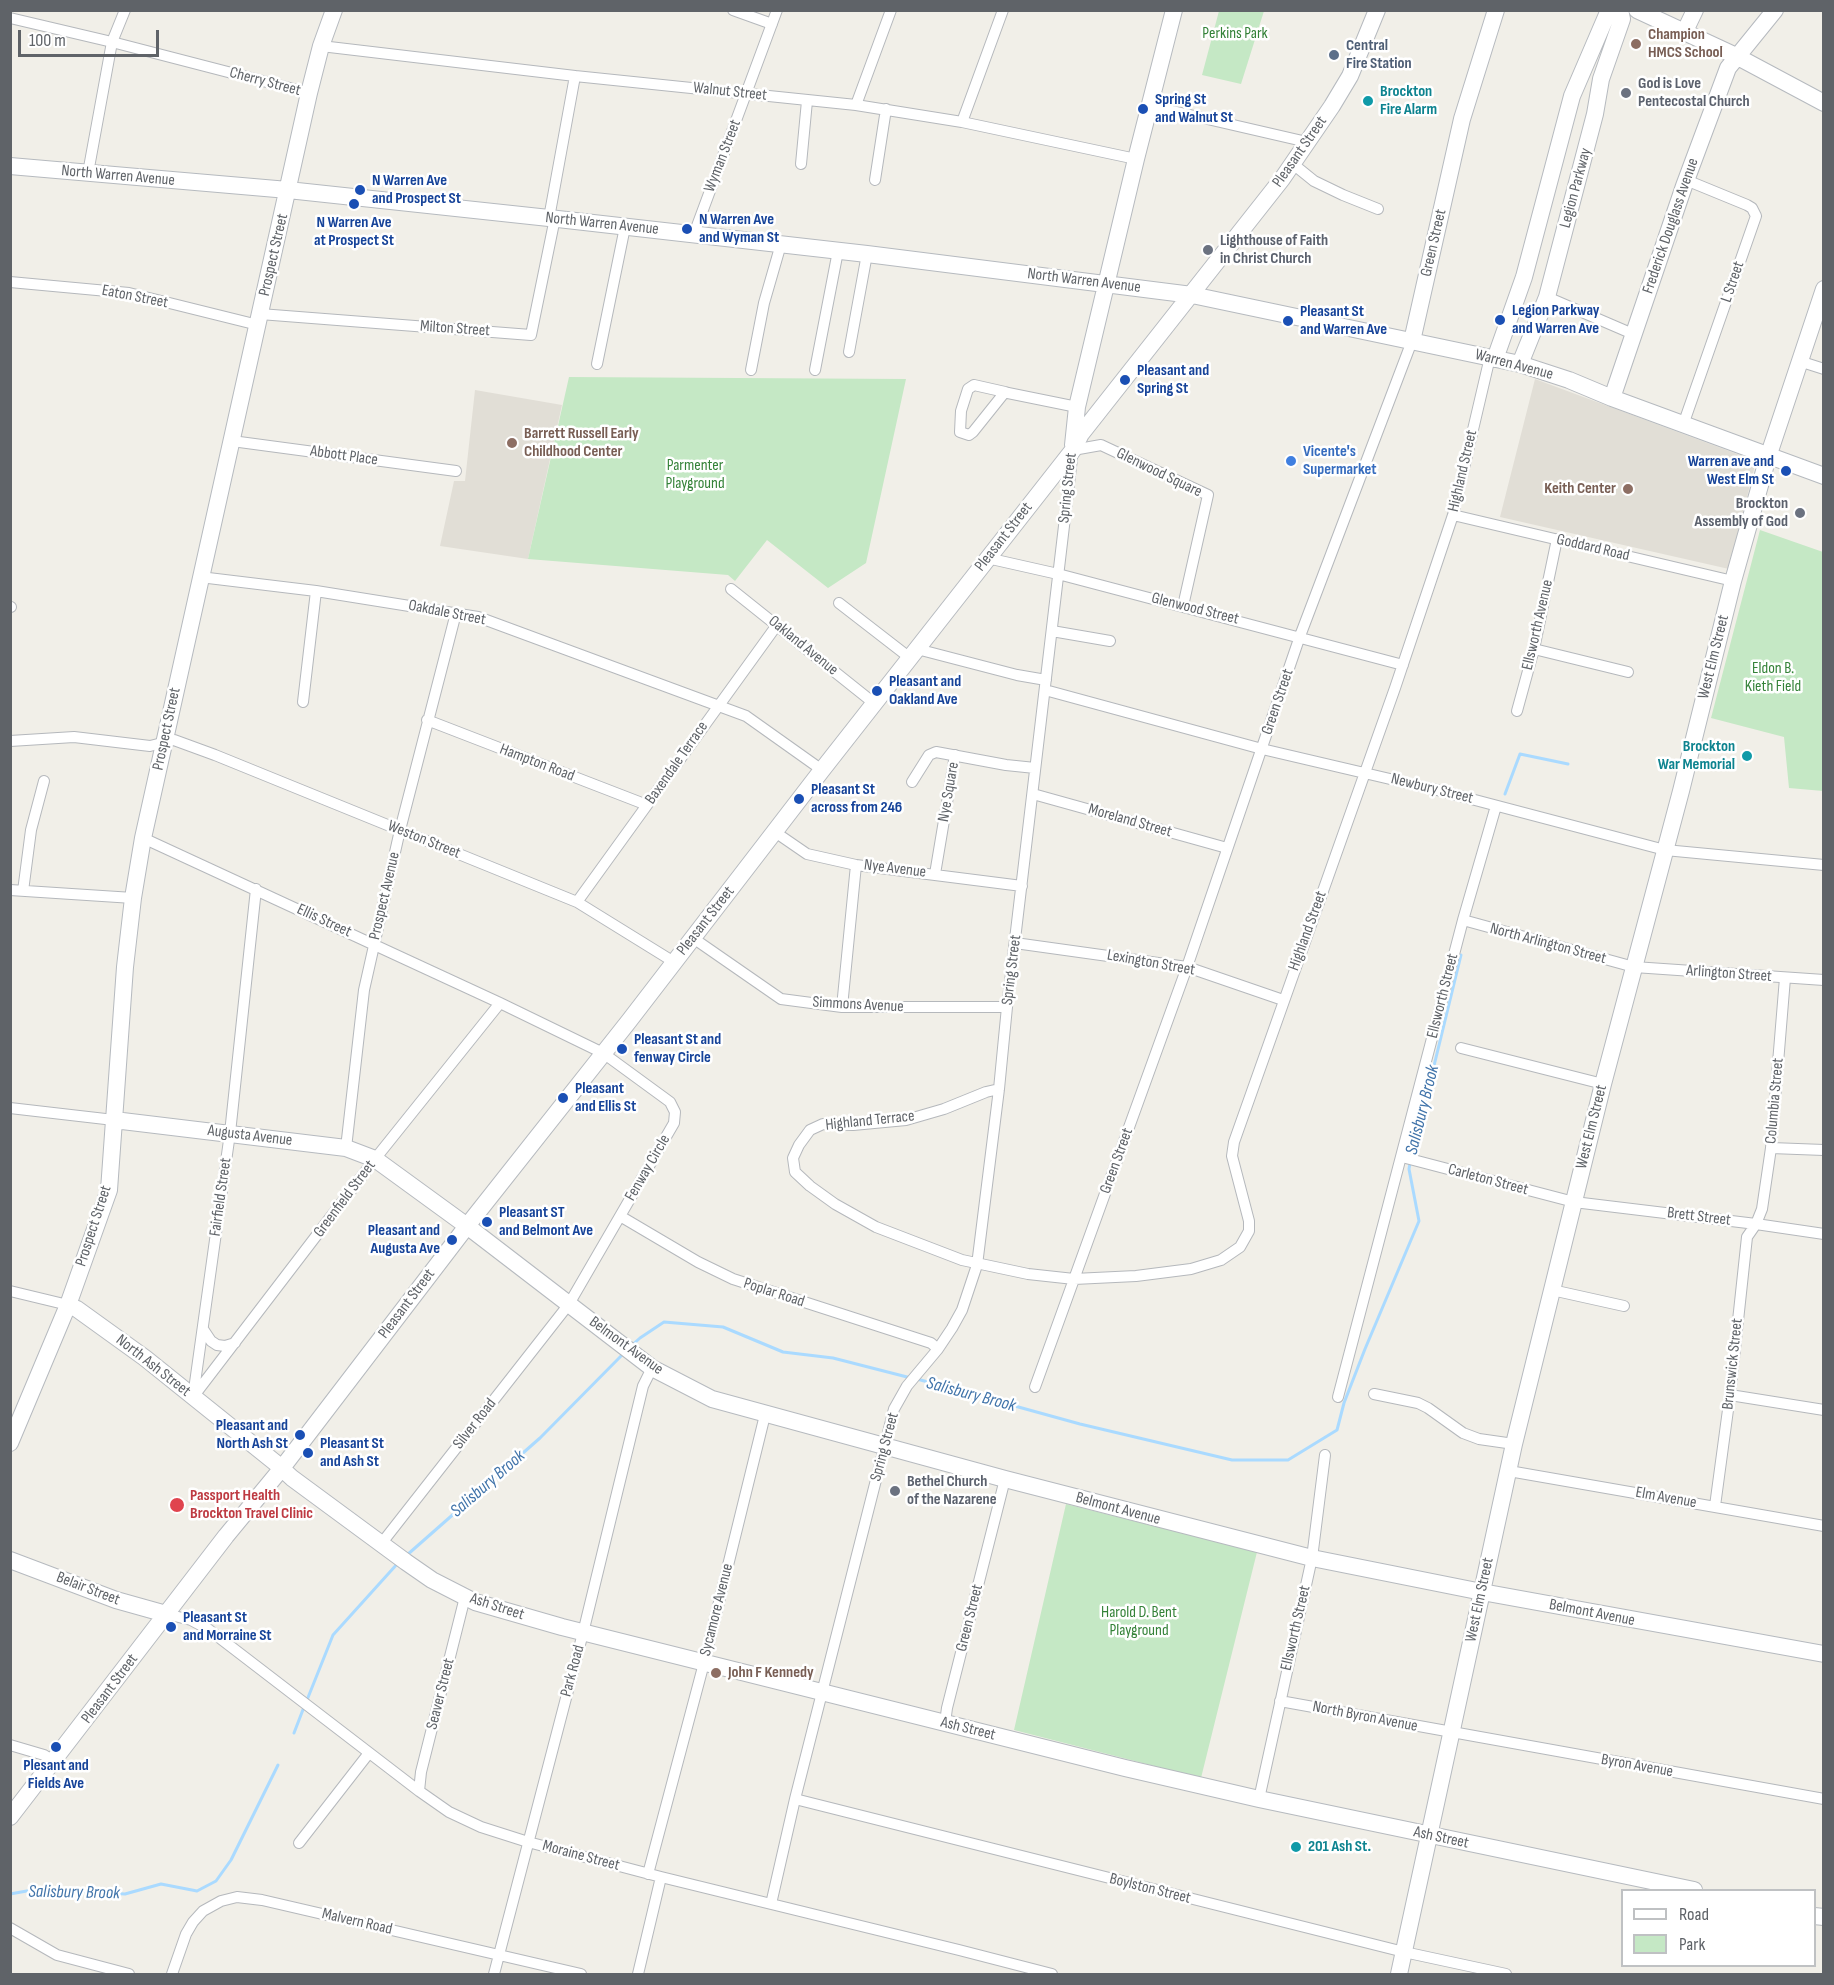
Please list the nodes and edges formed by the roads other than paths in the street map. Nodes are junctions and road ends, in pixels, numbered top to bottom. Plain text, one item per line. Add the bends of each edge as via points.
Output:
1 (125, 10) edge
2 (334, 10) edge
3 (733, 10) edge
4 (777, 10) edge
5 (891, 10) edge
6 (1003, 10) edge
7 (1174, 10) edge
8 (1377, 10) edge
9 (1496, 10) edge
10 (1609, 10) edge
11 (1620, 10) edge
12 (1637, 10) edge
13 (1695, 10) edge
14 (1775, 10) edge
15 (10, 18) edge
16 (772, 24) junction
17 (1684, 32) junction
18 (112, 42) junction
19 (321, 46) junction
20 (1736, 56) junction
21 (575, 76) junction
22 (1578, 84) junction
23 (1599, 90) junction
24 (309, 93) junction
25 (747, 94) junction
26 (807, 101) junction
27 (1824, 103) edge
28 (856, 105) junction
29 (1151, 106) junction
30 (886, 109) junction
31 (962, 122) junction
32 (1307, 142) junction
33 (1136, 159) junction
34 (801, 164) dead end
35 (1293, 164) junction
36 (10, 166) edge
37 (88, 173) junction
38 (875, 180) dead end
39 (1686, 180) junction
40 (288, 190) junction
41 (1378, 209) dead end
42 (552, 218) junction
43 (625, 226) junction
44 (694, 234) junction
45 (781, 244) junction
46 (838, 251) junction
47 (867, 254) junction
48 (10, 282) edge
49 (1107, 283) junction
50 (1824, 289) edge
51 (1192, 295) junction
52 (1518, 297) junction
53 (1545, 302) junction
54 (259, 320) junction
55 (1633, 334) junction
56 (1412, 341) junction
57 (849, 352) dead end
58 (1492, 358) junction
59 (1799, 361) junction
60 (597, 364) dead end
61 (1520, 364) junction
62 (1824, 369) edge
63 (751, 370) dead end
64 (815, 370) dead end
65 (1005, 392) junction
66 (1612, 398) junction
67 (1077, 407) junction
68 (1683, 424) junction
69 (232, 441) junction
70 (1073, 450) junction
71 (1768, 457) junction
72 (456, 471) dead end
73 (1824, 476) edge
74 (1453, 515) junction
75 (1557, 539) junction
76 (987, 558) junction
77 (1058, 574) junction
78 (200, 577) junction
79 (1733, 581) junction
80 (731, 589) dead end
81 (316, 591) junction
82 (839, 603) dead end
83 (1183, 606) junction
84 (456, 613) junction
85 (777, 625) junction
86 (1052, 631) junction
87 (1300, 636) junction
88 (1110, 641) dead end
89 (1534, 649) junction
90 (913, 654) junction
91 (1403, 664) junction
92 (1628, 672) dead end
93 (1045, 685) junction
94 (303, 702) dead end
95 (875, 704) junction
96 (717, 706) junction
97 (1516, 711) dead end
98 (427, 720) junction
99 (10, 741) edge
100 (164, 744) junction
101 (1262, 749) junction
102 (955, 755) junction
103 (1035, 768) junction
104 (822, 770) junction
105 (1364, 772) junction
106 (44, 781) dead end
107 (912, 782) dead end
108 (1033, 794) junction
109 (647, 805) junction
110 (1496, 806) junction
111 (400, 830) junction
112 (775, 832) junction
113 (143, 838) junction
114 (1227, 848) junction
115 (1665, 850) junction
116 (855, 864) junction
117 (1824, 865) edge
118 (935, 874) junction
119 (1022, 886) junction
120 (10, 890) edge
121 (256, 890) junction
122 (23, 891) junction
123 (132, 898) junction
124 (577, 902) junction
125 (1463, 920) junction
126 (693, 938) junction
127 (1015, 943) junction
128 (374, 945) junction
129 (674, 962) junction
130 (1187, 967) junction
131 (1634, 967) junction
132 (1785, 978) junction
133 (1824, 980) edge
134 (1283, 1000) junction
135 (500, 1004) junction
136 (842, 1007) junction
137 (1007, 1007) junction
138 (1461, 1048) dead end
139 (603, 1053) junction
140 (1603, 1084) junction
141 (999, 1089) junction
142 (10, 1108) edge
143 (114, 1120) junction
144 (230, 1133) junction
145 (346, 1148) junction
146 (1772, 1148) junction
147 (1824, 1150) edge
148 (1408, 1158) junction
149 (375, 1159) junction
150 (1574, 1202) junction
151 (620, 1216) junction
152 (1756, 1224) junction
153 (467, 1226) junction
154 (1824, 1234) edge
155 (977, 1265) junction
156 (1074, 1279) junction
157 (1552, 1290) junction
158 (10, 1291) edge
159 (569, 1304) junction
160 (68, 1305) junction
161 (1624, 1306) dead end
162 (202, 1329) junction
163 (235, 1343) junction
164 (938, 1349) junction
165 (652, 1368) junction
166 (1035, 1387) dead end
167 (1374, 1394) dead end
168 (1730, 1395) junction
169 (1338, 1396) dead end
170 (193, 1397) junction
171 (1824, 1410) edge
172 (765, 1414) junction
173 (10, 1443) edge
174 (1514, 1444) junction
175 (885, 1445) junction
176 (1325, 1455) dead end
177 (282, 1468) junction
178 (1509, 1471) junction
179 (1005, 1479) junction
180 (1715, 1506) junction
181 (1824, 1526) edge
182 (381, 1544) junction
183 (1312, 1558) junction
184 (10, 1560) edge
185 (1482, 1592) junction
186 (465, 1597) junction
187 (166, 1614) junction
188 (584, 1633) junction
189 (1824, 1654) edge
190 (704, 1663) junction
191 (823, 1691) junction
192 (1280, 1701) junction
193 (945, 1723) junction
194 (1451, 1732) junction
195 (10, 1744) edge
196 (369, 1753) junction
197 (53, 1761) junction
198 (419, 1791) junction
199 (1259, 1799) junction
200 (1824, 1799) edge
201 (795, 1800) junction
202 (10, 1817) edge
203 (1428, 1835) junction
204 (528, 1842) junction
205 (299, 1843) dead end
206 (648, 1874) junction
207 (661, 1877) junction
208 (1690, 1889) edge
209 (771, 1904) junction
210 (10, 1928) edge
211 (1404, 1952) junction
212 (499, 1954) junction
213 (129, 1974) edge
214 (172, 1974) edge
215 (494, 1974) edge
216 (581, 1974) edge
217 (639, 1974) edge
218 (1052, 1974) edge
219 (1399, 1974) edge
220 (1506, 1974) edge

1 - 18 street
2 - 19 street, Prospect Street
3 - 16 street
4 - 16 street, Wyman Street
5 - 28 street
6 - 31 street
7 - 29 street, Spring Street
8 - 32 street, Pleasant Street via 1351,74
9 - 56 street, Green Street via 1462,118
10 - 22 street, Legion Parkway
11 - 23 street, Legion Parkway via 1622,19
12 - 17 street
13 - 17 street
14 - 20 street, Frederick Douglass Avenue
15 - 18 street, Cherry Street
16 - 25 street, Wyman Street
17 - 20 street
18 - 24 street, Cherry Street
18 - 37 street
19 - 21 street, Walnut Street
19 - 24 street, Prospect Street
20 - 27 street
20 - 39 street, Frederick Douglass Avenue
21 - 25 street, Walnut Street
21 - 42 street
22 - 23 street
22 - 52 street, Legion Parkway via 1565,119
23 - 53 street, Legion Parkway
24 - 40 street, Prospect Street
25 - 26 street, Walnut Street
25 - 44 street, Wyman Street
26 - 28 street, Walnut Street
26 - 34 street
28 - 30 street, Walnut Street
29 - 32 street
29 - 33 street, Spring Street
30 - 31 street, Walnut Street
30 - 38 street
31 - 33 street, Walnut Street
32 - 35 street, Pleasant Street
33 - 49 street, Spring Street
35 - 41 street via 1314,181
35 - 51 street, Pleasant Street
36 - 37 street, North Warren Avenue
37 - 40 street, North Warren Avenue
39 - 55 street, Frederick Douglass Avenue
39 - 68 street, L Street via 1747,205 1756,216
40 - 42 street, North Warren Avenue
40 - 54 street, Prospect Street
42 - 43 street, North Warren Avenue
42 - 54 street, Milton Street via 531,335
43 - 44 street, North Warren Avenue
43 - 60 street
44 - 45 street, North Warren Avenue
45 - 46 street, North Warren Avenue
45 - 63 street
46 - 47 street, North Warren Avenue
46 - 64 street
47 - 49 street, North Warren Avenue
47 - 57 street
48 - 54 street, Eaton Street via 129,293
49 - 51 street, North Warren Avenue
49 - 67 street, Spring Street
50 - 59 street, West Elm Street
51 - 56 street, Warren Avenue
51 - 70 street, Pleasant Street via 1081,434
52 - 53 street
52 - 58 street, Legion Parkway
53 - 55 street
53 - 61 street, Legion Parkway
54 - 69 street, Prospect Street
55 - 66 street, Frederick Douglass Avenue
56 - 58 street, Warren Avenue
56 - 87 street, Green Street
58 - 61 street, Warren Avenue
58 - 74 street, Highland Street
59 - 62 street
59 - 71 street, West Elm Street
61 - 66 street, Warren Avenue
65 - 65 street via 974,385 968,389 960,432 973,432
65 - 67 street
66 - 68 street, Warren Avenue
67 - 70 street, Spring Street
68 - 71 street, Warren Avenue
69 - 72 street, Abbott Place
69 - 78 street, Prospect Street
70 - 76 street, Pleasant Street
70 - 77 street, Spring Street
70 - 83 street, Glenwood Square via 1101,445 1208,495
71 - 73 street, Warren Avenue
71 - 79 street, West Elm Street
74 - 75 street, Goddard Road
74 - 91 street, Highland Street
75 - 79 street, Goddard Road
75 - 89 street, Ellsworth Avenue
76 - 77 street, Glenwood Street
76 - 90 street, Pleasant Street
77 - 83 street, Glenwood Street
77 - 86 street, Spring Street
78 - 81 street, Oakdale Street
78 - 100 street, Prospect Street
79 - 115 street, West Elm Street
80 - 85 street, Oakland Avenue
81 - 84 street, Oakdale Street
81 - 94 street
82 - 90 street
83 - 87 street, Glenwood Street
84 - 96 street, Oakdale Street via 499,624
84 - 98 street, Prospect Avenue
85 - 95 street, Oakland Avenue
85 - 96 street, Baxendale Terrace
86 - 88 street
86 - 93 street, Spring Street
87 - 91 street, Glenwood Street
87 - 101 street, Green Street
89 - 92 street
89 - 97 street, Ellsworth Avenue
90 - 93 street, Newbury Street via 1017,675
90 - 95 street, Pleasant Street
91 - 105 street, Highland Street
93 - 101 street, Newbury Street
93 - 103 street, Spring Street
95 - 104 street, Pleasant Street
96 - 104 street, Oakdale Street via 746,716
96 - 109 street, Baxendale Terrace
98 - 109 street, Hampton Road
98 - 111 street, Prospect Avenue
99 - 100 street, Weston Street via 74,736 150,746
100 - 111 street, Weston Street via 174,740
100 - 113 street, Prospect Street
101 - 105 street, Newbury Street
101 - 114 street, Green Street
102 - 103 street, Nye Square
102 - 107 street via 929,755
102 - 118 street, Nye Square
103 - 108 street, Spring Street
104 - 112 street, Pleasant Street
105 - 110 street, Newbury Street
105 - 134 street, Highland Street
106 - 122 street via 31,830
108 - 114 street, Moreland Street
108 - 119 street, Spring Street
109 - 124 street, Baxendale Terrace
110 - 115 street, Newbury Street
110 - 125 street, Ellsworth Street
111 - 124 street, Weston Street
111 - 128 street, Prospect Avenue
112 - 116 street, Nye Avenue via 807,854
112 - 126 street, Pleasant Street
113 - 121 street, Ellis Street
113 - 123 street, Prospect Street
114 - 130 street, Green Street
115 - 117 street, Newbury Street
115 - 131 street, West Elm Street
116 - 118 street, Nye Avenue
116 - 136 street
118 - 119 street, Nye Avenue
119 - 127 street, Spring Street
120 - 122 street
121 - 128 street, Ellis Street
121 - 144 street, Fairfield Street
122 - 123 street
123 - 143 street, Prospect Street
124 - 129 street, Weston Street
125 - 131 street, North Arlington Street
125 - 148 street, Ellsworth Street
126 - 129 street, Pleasant Street
126 - 136 street, Simmons Avenue via 781,999
127 - 130 street, Lexington Street
127 - 137 street, Spring Street
128 - 135 street, Ellis Street
128 - 145 street, Prospect Avenue via 364,990
129 - 139 street, Pleasant Street
130 - 134 street, Lexington Street
130 - 156 street, Green Street
131 - 132 street, Arlington Street
131 - 140 street, West Elm Street
132 - 133 street, Arlington Street
132 - 146 street, Columbia Street
134 - 156 street, Highland Street via 1234,1142 1232,1156 1250,1221 1249,1232 1240,1247 1221,1260 1191,1269
135 - 139 street, Ellis Street
135 - 149 street, Greenfield Street
136 - 137 street, Simmons Avenue
137 - 141 street, Spring Street
138 - 140 street
139 - 151 street, Fenway Circle via 670,1102 675,1112 674,1124
139 - 153 street, Pleasant Street
140 - 150 street, West Elm Street
141 - 155 street, Spring Street
141 - 155 street, Highland Terrace via 906,1120 823,1124 810,1130 793,1158 795,1172 835,1204 876,1227
142 - 143 street, Augusta Avenue
143 - 144 street, Augusta Avenue
143 - 160 street, Prospect Street via 109,1190
144 - 145 street, Augusta Avenue
144 - 162 street, Fairfield Street
145 - 149 street, Augusta Avenue
146 - 147 street
146 - 152 street, Columbia Street
148 - 150 street, Carleton Street
148 - 169 street, Ellsworth Street via 1378,1241
149 - 153 street, Augusta Avenue
149 - 163 street, Greenfield Street
150 - 152 street, Brett Street
150 - 157 street, West Elm Street
151 - 159 street, Fenway Circle
151 - 164 street, Poplar Road via 733,1279 931,1343
152 - 154 street, Brett Street
152 - 168 street, Brunswick Street via 1747,1237
153 - 159 street, Belmont Avenue
153 - 177 street, Pleasant Street
155 - 156 street, Highland Street
155 - 164 street, Spring Street via 962,1310
156 - 166 street, Green Street
157 - 161 street
157 - 174 street, West Elm Street
158 - 160 street, North Ash Street
159 - 165 street, Belmont Avenue
159 - 182 street, Silver Road
160 - 170 street, North Ash Street
160 - 173 street, Prospect Street
162 - 163 street via 217,1345
162 - 170 street, Fairfield Street
163 - 170 street, Greenfield Street
164 - 175 street, Spring Street via 907,1386 894,1409
165 - 172 street, Belmont Avenue via 712,1399
165 - 188 street, Park Road via 643,1386
167 - 174 street via 1418,1403 1462,1433
168 - 171 street
168 - 180 street, Brunswick Street
170 - 177 street, North Ash Street
172 - 175 street, Belmont Avenue
172 - 190 street, Sycamore Avenue
174 - 178 street, West Elm Street
175 - 179 street, Belmont Avenue
175 - 191 street, Spring Street
176 - 183 street, Ellsworth Street
177 - 182 street, Ash Street
177 - 187 street, Pleasant Street
178 - 180 street, Elm Avenue
178 - 185 street, West Elm Street
179 - 183 street, Belmont Avenue
179 - 193 street, Green Street
180 - 181 street, Elm Avenue
182 - 186 street, Ash Street via 432,1580
183 - 185 street, Belmont Avenue
183 - 192 street, Ellsworth Street
184 - 187 street, Belair Street via 116,1600
185 - 189 street, Belmont Avenue
185 - 194 street, West Elm Street
186 - 188 street, Ash Street
186 - 198 street, Seaver Street
187 - 196 street, Moraine Street via 208,1629
187 - 197 street, Pleasant Street
188 - 190 street, Ash Street
188 - 204 street, Park Road
190 - 191 street, Ash Street
190 - 206 street, Sycamore Avenue
191 - 193 street, Ash Street
191 - 201 street, Spring Street
192 - 194 street, North Byron Avenue
192 - 199 street, Ellsworth Street
193 - 199 street, Ash Street
194 - 200 street, Byron Avenue
194 - 203 street, West Elm Street
195 - 197 street
196 - 198 street, Moraine Street
196 - 205 street
197 - 202 street, Pleasant Street
198 - 204 street, Moraine Street via 480,1827
199 - 203 street, Ash Street
201 - 209 street, Spring Street
201 - 211 street, Boylston Street
203 - 208 street, Ash Street
203 - 211 street, West Elm Street
204 - 206 street, Moraine Street
204 - 212 street, Park Road
206 - 207 street, Moraine Street
207 - 209 street, Moraine Street
207 - 217 street
209 - 218 street, Moraine Street
210 - 213 street via 57,1955
211 - 219 street, West Elm Street
211 - 220 street, Boylston Street
212 - 214 street, Malvern Road via 237,1897 203,1911 193,1922
212 - 215 street, Park Road
212 - 216 street, Malvern Road

